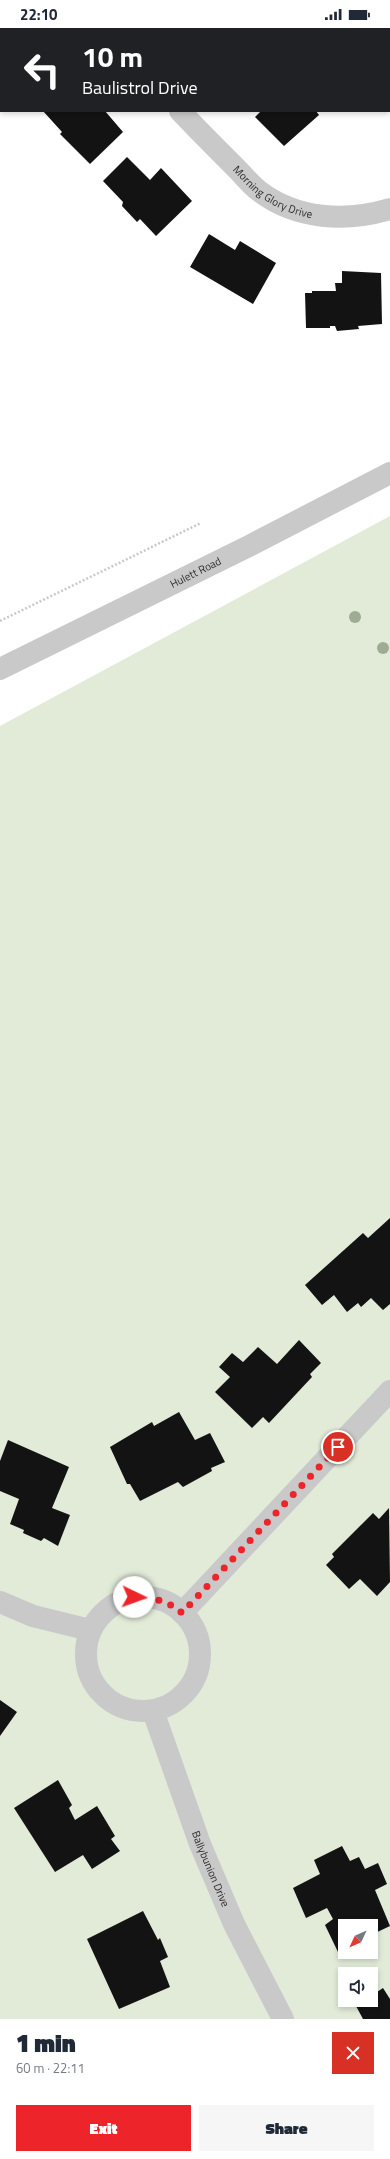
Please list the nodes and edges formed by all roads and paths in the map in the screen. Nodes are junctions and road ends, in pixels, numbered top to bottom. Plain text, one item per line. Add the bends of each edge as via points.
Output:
1 (181, 112) edge
2 (390, 209) edge
3 (390, 473) edge
4 (201, 523) dead end
5 (0, 621) edge
6 (0, 668) edge
7 (390, 1391) edge
8 (0, 1602) edge
9 (182, 1613) junction
10 (90, 1630) junction
11 (153, 1712) junction
12 (283, 2019) edge

1 - 2 street, Morning Glory Drive via 259,191 287,207 316,216 340,217 372,214
3 - 6 street, Hulett Road via 249,546
4 - 5 path
7 - 9 street
8 - 10 street via 33,1616
9 - 10 street via 172,1604 156,1598 134,1597 114,1604 99,1616
9 - 11 street via 188,1617 200,1642 200,1664 196,1678 176,1702
10 - 11 street via 85,1648 86,1667 94,1685 114,1705 133,1712
11 - 12 street, Ballybunion Drive via 200,1844 234,1924

